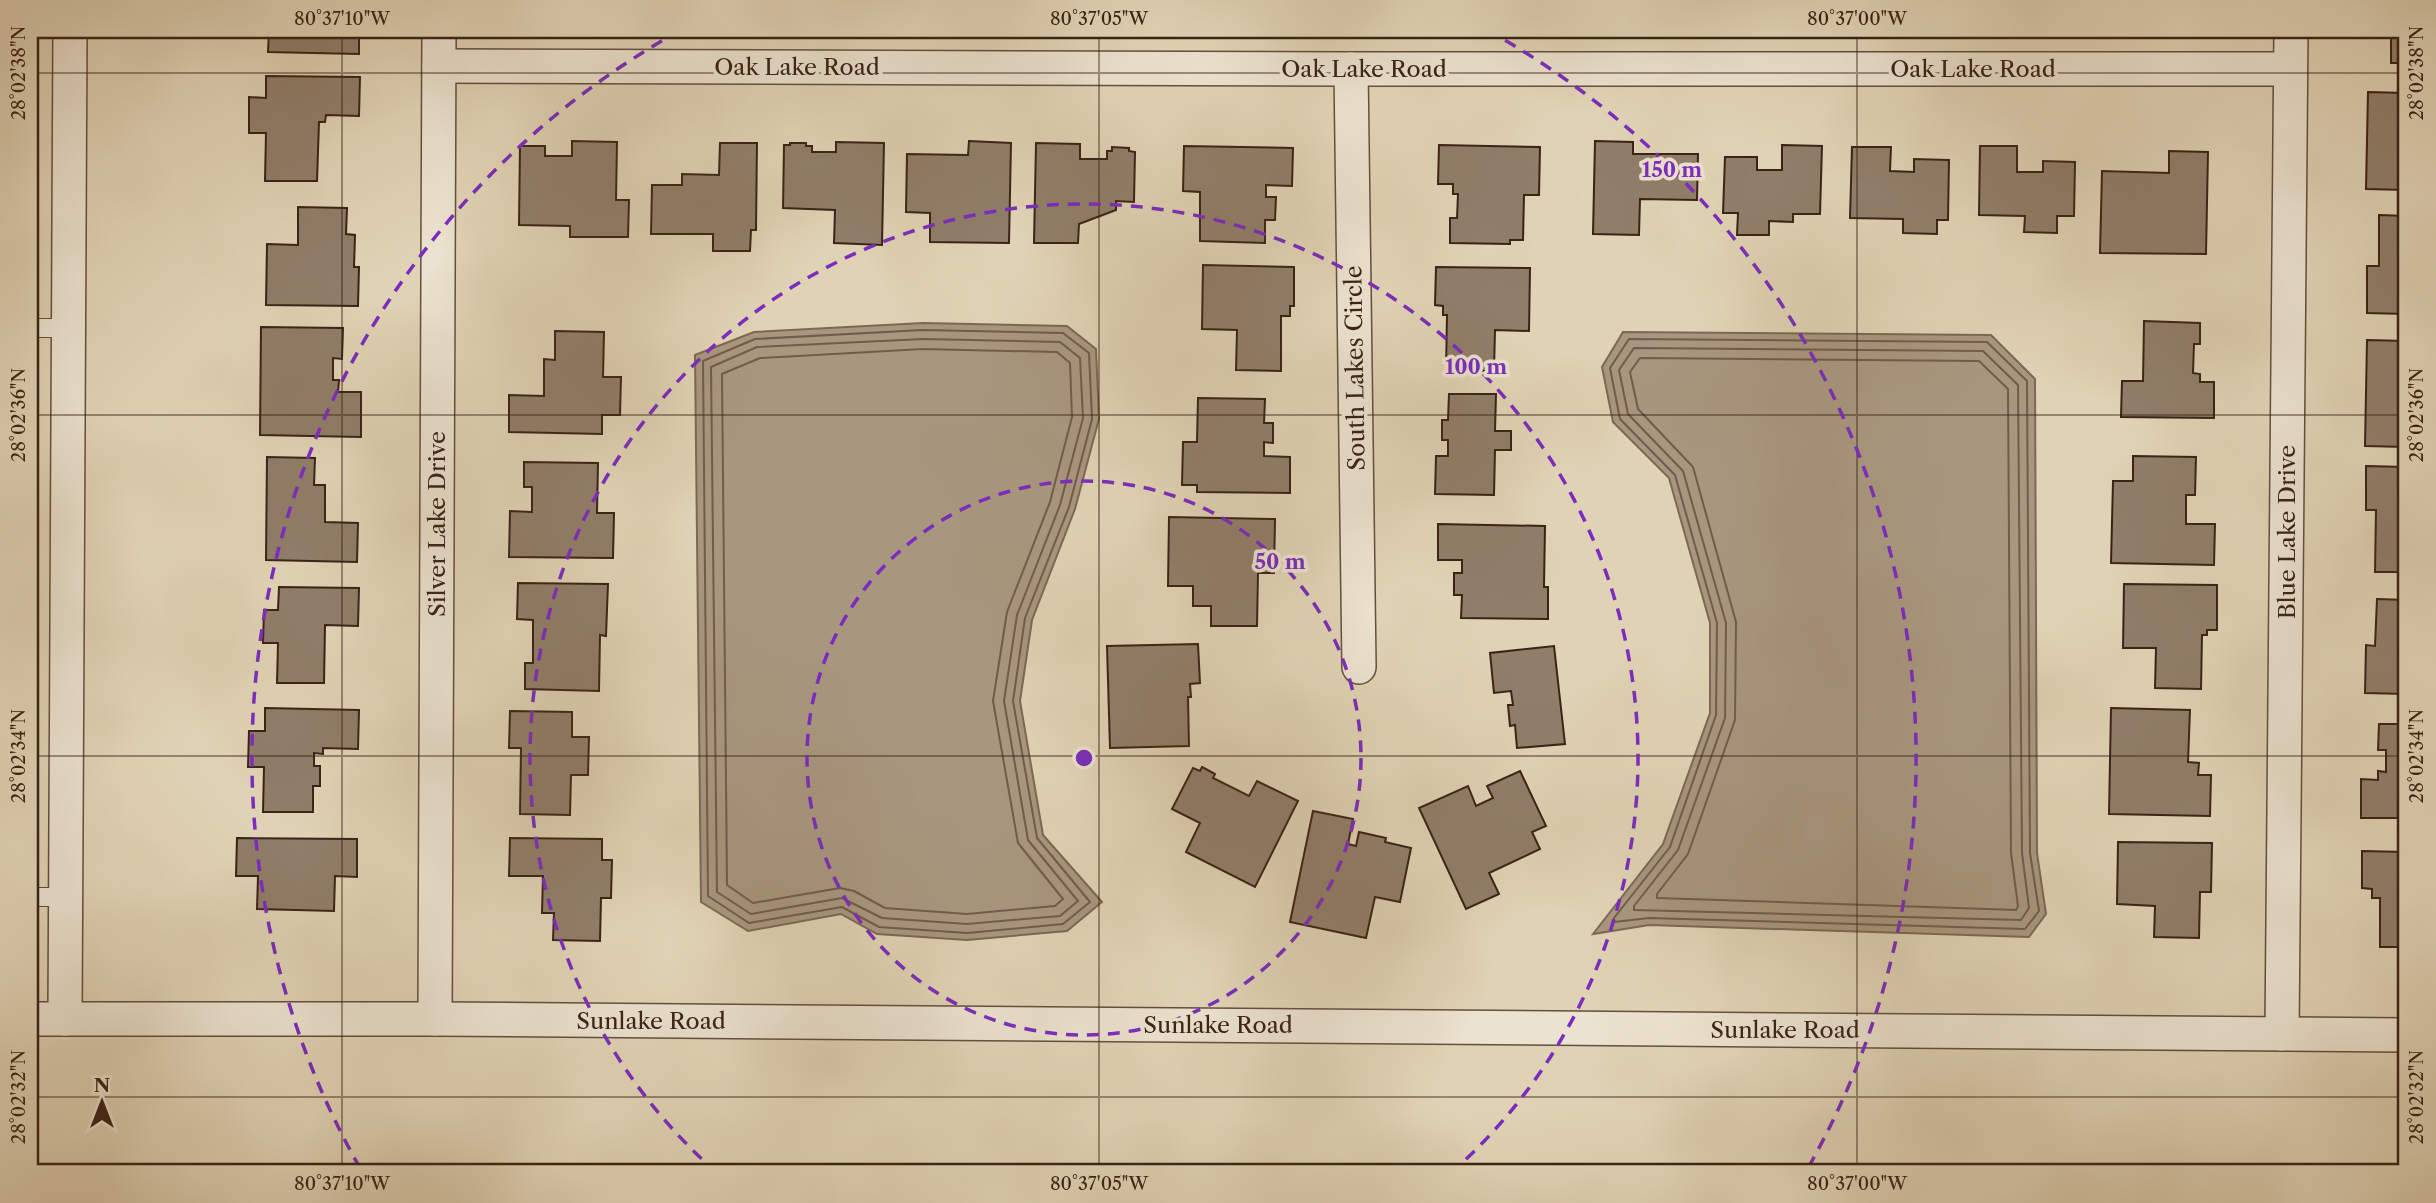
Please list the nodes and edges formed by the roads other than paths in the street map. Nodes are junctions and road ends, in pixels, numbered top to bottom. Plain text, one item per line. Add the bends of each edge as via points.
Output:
1 (70, 30) edge
2 (439, 30) edge
3 (2291, 30) edge
4 (439, 66) junction
5 (1351, 69) junction
6 (2290, 69) junction
7 (30, 328) edge
8 (68, 328) junction
9 (1359, 667) dead end
10 (30, 897) edge
11 (66, 897) junction
12 (30, 1019) edge
13 (65, 1019) junction
14 (435, 1019) junction
15 (2282, 1034) junction
16 (2406, 1035) edge

1 - 8 street
2 - 4 street, Silver Lake Drive
3 - 6 street, Blue Lake Drive
4 - 5 street, Oak Lake Road
4 - 14 street, Silver Lake Drive
5 - 6 street, Oak Lake Road
5 - 9 street, South Lakes Circle
6 - 15 street, Blue Lake Drive
7 - 8 lane
8 - 11 street
10 - 11 lane
11 - 13 street
12 - 13 street, Sunlake Road
13 - 14 street, Sunlake Road
14 - 15 street, Sunlake Road
15 - 16 street, Sunlake Road

